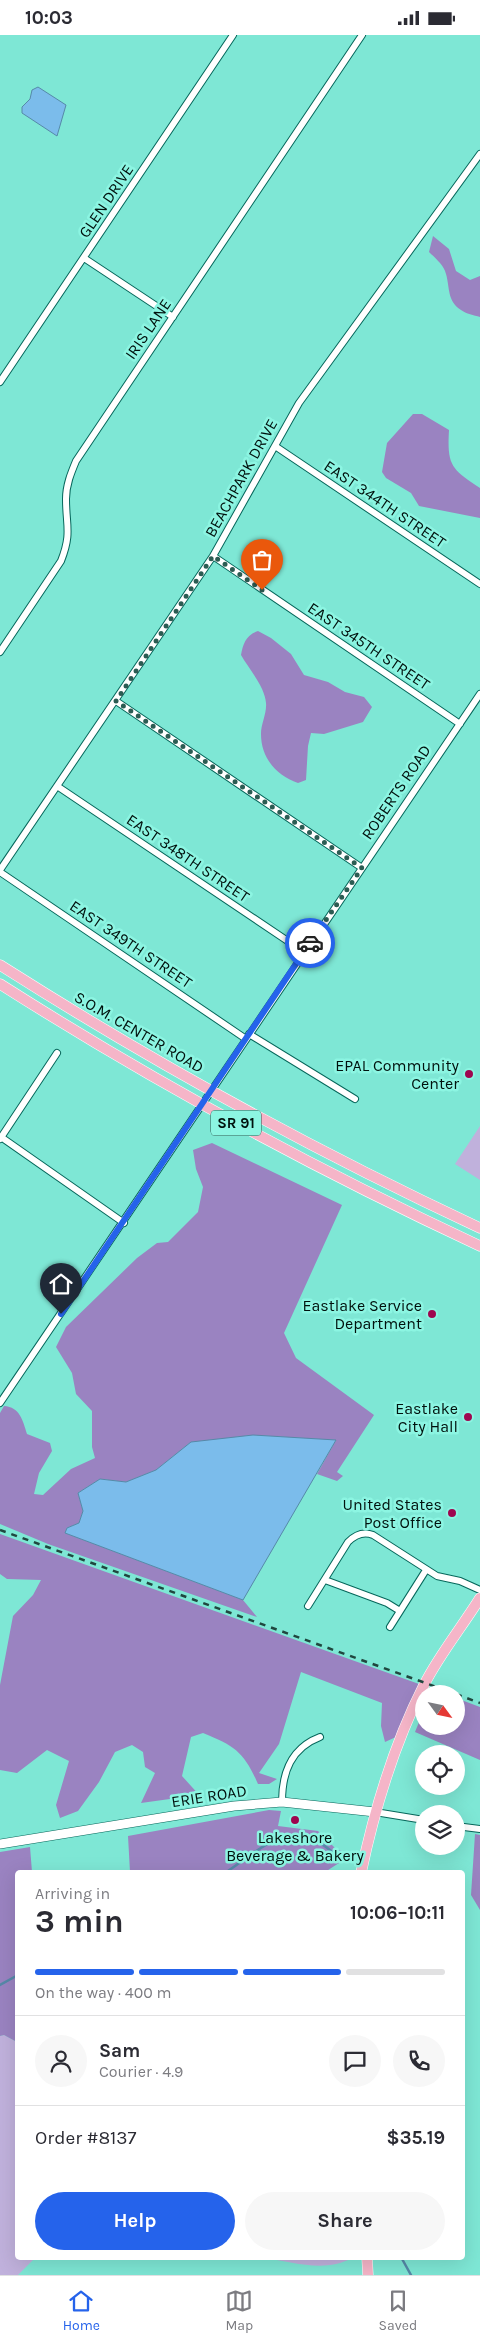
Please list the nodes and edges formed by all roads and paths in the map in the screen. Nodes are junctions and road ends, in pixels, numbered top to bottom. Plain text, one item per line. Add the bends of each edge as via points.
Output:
1 (233, 35) edge
2 (362, 35) edge
3 (480, 154) edge
4 (84, 258) junction
5 (173, 317) junction
6 (0, 381) edge
7 (275, 445) junction
8 (213, 556) junction
9 (480, 585) edge
10 (0, 652) edge
11 (480, 694) edge
12 (116, 701) junction
13 (460, 724) junction
14 (57, 786) junction
15 (362, 868) junction
16 (0, 871) edge
17 (304, 952) junction
18 (0, 965) edge
19 (0, 984) edge
20 (247, 1037) junction
21 (57, 1053) dead end
22 (211, 1090) junction
23 (355, 1099) dead end
24 (203, 1104) junction
25 (1, 1138) edge
26 (124, 1223) junction
27 (480, 1228) edge
28 (480, 1246) edge
29 (0, 1403) edge
30 (426, 1570) junction
31 (325, 1580) junction
32 (480, 1590) edge
33 (480, 1598) edge
34 (308, 1606) dead end
35 (400, 1611) junction
36 (390, 1627) dead end
37 (320, 1737) dead end
38 (282, 1801) junction
39 (375, 1812) junction
40 (415, 1819) edge
41 (465, 1826) edge
42 (480, 1829) edge
43 (0, 1845) edge
44 (363, 1870) edge
45 (367, 2260) edge
46 (368, 2275) edge

1 - 4 street, GLEN DRIVE
2 - 5 street, IRIS LANE
3 - 7 street, BEACHPARK DRIVE via 299,403
4 - 5 street
4 - 6 street, GLEN DRIVE
5 - 10 street, IRIS LANE via 76,461 66,499 68,536 61,561
7 - 8 street, BEACHPARK DRIVE
7 - 9 street, EAST 344TH STREET
8 - 12 street, BEACHPARK DRIVE
8 - 13 street, EAST 345TH STREET
11 - 13 street, ROBERTS ROAD
12 - 14 street, BEACHPARK DRIVE
12 - 15 street
13 - 15 street, ROBERTS ROAD
14 - 16 street, BEACHPARK DRIVE
14 - 17 street, EAST 348TH STREET
15 - 17 street, ROBERTS ROAD
16 - 20 street, EAST 349TH STREET
17 - 20 street, ROBERTS ROAD
18 - 22 main road, S.O.M. CENTER ROAD / SR 91 via 54,1000
19 - 24 main road, S.O.M. CENTER ROAD / SR 91
20 - 22 street, ROBERTS ROAD
20 - 23 street, EAST 349TH STREET
21 - 25 street
22 - 24 street, ROBERTS ROAD
22 - 27 main road, S.O.M. CENTER ROAD / SR 91 via 308,1145
24 - 26 street, ROBERTS ROAD
24 - 28 main road, S.O.M. CENTER ROAD / SR 91 via 300,1159
25 - 26 street
26 - 29 street, ROBERTS ROAD
30 - 31 street via 373,1535 364,1533 348,1542
30 - 32 street
30 - 35 street
31 - 34 street
31 - 35 street
33 - 39 main road via 425,1683 389,1766
35 - 36 street
37 - 38 street via 298,1749 290,1761
38 - 39 street, ERIE ROAD
38 - 43 street, ERIE ROAD
39 - 40 street, ERIE ROAD
39 - 44 main road
41 - 42 street
45 - 46 main road

